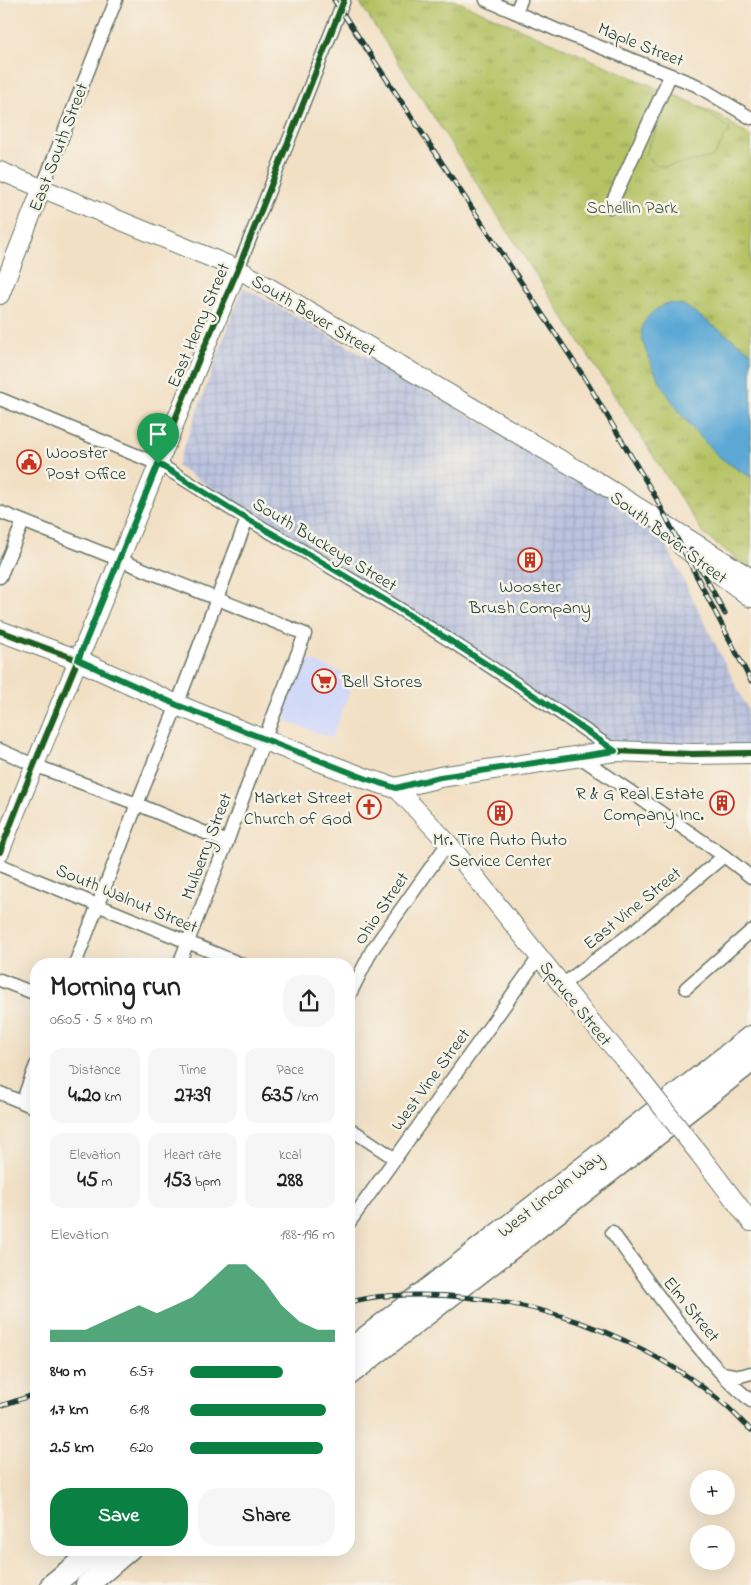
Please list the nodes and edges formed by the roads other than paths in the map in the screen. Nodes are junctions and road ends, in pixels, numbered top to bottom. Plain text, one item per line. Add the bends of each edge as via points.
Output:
1 (116, 0) edge
2 (344, 0) edge
3 (486, 0) edge
4 (518, 6) edge
5 (670, 76) junction
6 (751, 118) edge
7 (0, 171) edge
8 (42, 188) junction
9 (610, 207) dead end
10 (238, 269) junction
11 (0, 295) edge
12 (0, 399) edge
13 (158, 464) junction
14 (587, 475) junction
15 (0, 512) edge
16 (247, 519) junction
17 (23, 522) junction
18 (120, 560) junction
19 (0, 577) edge
20 (751, 578) edge
21 (217, 598) junction
22 (751, 598) edge
23 (0, 631) edge
24 (78, 660) junction
25 (177, 705) junction
26 (264, 740) junction
27 (0, 750) edge
28 (615, 751) junction
29 (751, 753) edge
30 (580, 757) junction
31 (34, 765) junction
32 (396, 788) junction
33 (137, 804) junction
34 (227, 842) junction
35 (448, 843) junction
36 (0, 852) edge
37 (724, 856) junction
38 (0, 865) edge
39 (751, 877) edge
40 (98, 904) junction
41 (751, 931) edge
42 (188, 943) junction
43 (539, 956) junction
44 (77, 958) edge
45 (182, 958) edge
46 (226, 958) edge
47 (0, 980) edge
48 (355, 984) edge
49 (562, 986) junction
50 (686, 988) dead end
51 (30, 992) edge
52 (751, 1037) edge
53 (751, 1061) edge
54 (30, 1081) edge
55 (0, 1093) edge
56 (22, 1102) junction
57 (30, 1105) edge
58 (355, 1132) edge
59 (394, 1158) junction
60 (355, 1214) edge
61 (751, 1222) edge
62 (612, 1232) dead end
63 (355, 1347) edge
64 (355, 1369) edge
65 (721, 1373) junction
66 (751, 1373) edge
67 (751, 1401) edge
68 (102, 1558) edge
69 (52, 1585) edge
70 (86, 1585) edge
71 (90, 1585) edge

1 - 8 street, East South Street
2 - 10 street, East Henry Street
3 - 4 street, Maple Street
4 - 5 street, Maple Street
5 - 6 street, Maple Street via 696,85
5 - 9 street
7 - 8 main road, South Bever Street
8 - 10 main road, South Bever Street
8 - 11 main road, East South Street
10 - 13 main road, East Henry Street
10 - 14 main road, South Bever Street
12 - 13 street, South Buckeye Street
13 - 16 street, South Buckeye Street
13 - 18 main road, East Henry Street
14 - 20 main road, South Bever Street
14 - 22 main road, South Bever Street
15 - 17 street
16 - 21 street
16 - 28 street, South Buckeye Street via 432,628
17 - 18 street
17 - 19 street
18 - 21 street
18 - 24 main road, East Henry Street
21 - 25 street
21 - 26 street, Mulberry Street via 306,634
23 - 24 main road
24 - 25 main road
24 - 31 main road, East Henry Street
25 - 26 main road
25 - 33 street
26 - 32 main road
26 - 34 street, Mulberry Street
27 - 31 street
28 - 29 main road
28 - 30 main road
30 - 32 main road via 440,777
30 - 37 street
31 - 33 street
31 - 36 main road, East Henry Street
32 - 35 main road, Spruce Street
33 - 34 street
33 - 40 street
34 - 42 street, Mulberry Street
35 - 43 main road, Spruce Street
35 - 48 street, Ohio Street via 372,950
37 - 39 street
37 - 49 street, East Vine Street
38 - 40 street, South Walnut Street
40 - 42 street, South Walnut Street
40 - 44 street
41 - 50 street
42 - 45 street, Mulberry Street
42 - 46 street, South Walnut Street
43 - 49 main road, Spruce Street
43 - 59 street, West Vine Street
47 - 51 street
49 - 61 main road, Spruce Street, bridge via 633,1070
52 - 63 highway, West Lincoln Way
53 - 64 highway, West Lincoln Way
54 - 56 street
55 - 56 street
56 - 57 street
58 - 59 street
59 - 60 street, West Vine Street
62 - 65 street, Elm Street
65 - 66 street via 740,1376
65 - 67 street, Elm Street
68 - 69 highway
68 - 70 highway
68 - 71 highway

